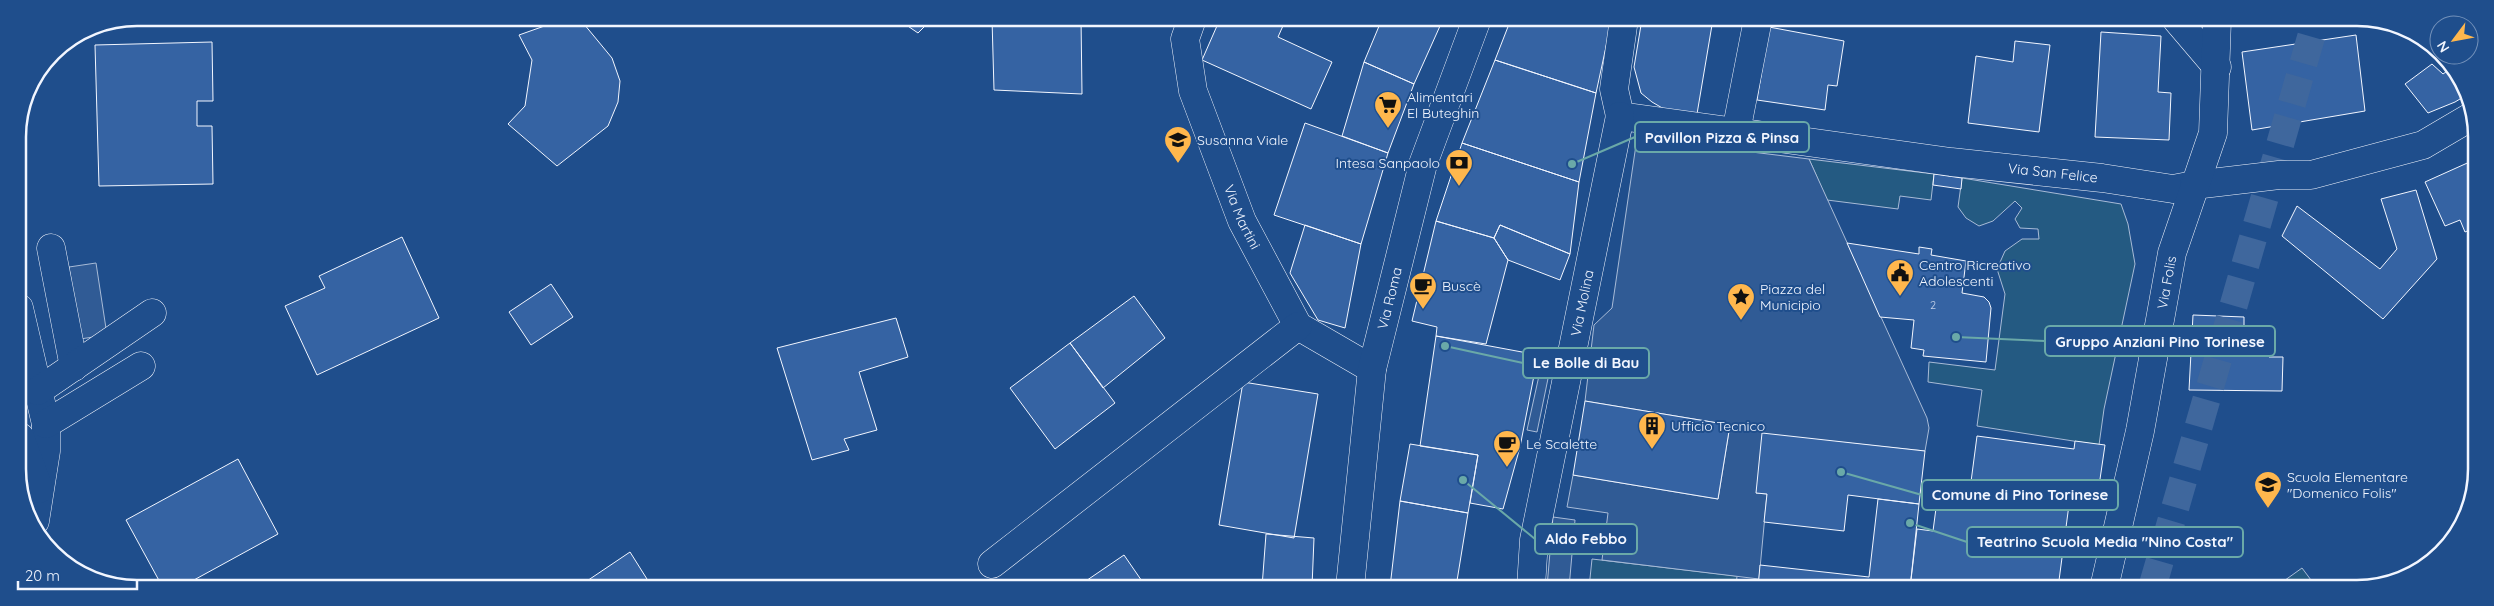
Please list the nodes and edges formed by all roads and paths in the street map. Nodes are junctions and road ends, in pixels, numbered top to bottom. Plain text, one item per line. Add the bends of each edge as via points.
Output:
1 (1189, 26) edge
2 (1473, 26) edge
3 (1623, 26) edge
4 (1757, 26) edge
5 (2182, 26) edge
6 (2217, 26) edge
7 (2217, 67) junction
8 (1620, 116) junction
9 (2467, 120) edge
10 (1736, 132) junction
11 (2194, 185) junction
12 (51, 248) dead end
13 (152, 313) dead end
14 (1298, 326) junction
15 (26, 339) edge
16 (141, 366) dead end
17 (74, 367) junction
18 (1372, 368) junction
19 (38, 391) junction
20 (46, 424) junction
21 (26, 454) edge
22 (40, 493) junction
23 (36, 514) edge
24 (992, 564) dead end
25 (1351, 580) edge
26 (1532, 580) edge
27 (2106, 580) edge

1 - 14 street, Via Martini via 1185,38 1193,91 1242,221
2 - 18 street, Via Roma via 1422,164
3 - 8 street, Via Molina via 1614,89
4 - 10 street
5 - 7 street
6 - 7 street, Via Folis
7 - 11 street, Via Folis via 2213,134
8 - 10 street, Via San Felice
8 - 26 street, Via Molina via 1534,540
9 - 11 street, Via San Felice via 2423,145 2311,175 2278,175
10 - 11 street, Via San Felice via 2173,189
11 - 27 street, Via Folis via 2172,254 2140,431
12 - 17 street
13 - 17 street
14 - 18 street
14 - 24 street
15 - 19 street
16 - 20 street
17 - 19 street
18 - 25 street, Via Roma
19 - 20 street
20 - 22 street
21 - 22 street
22 - 23 street

